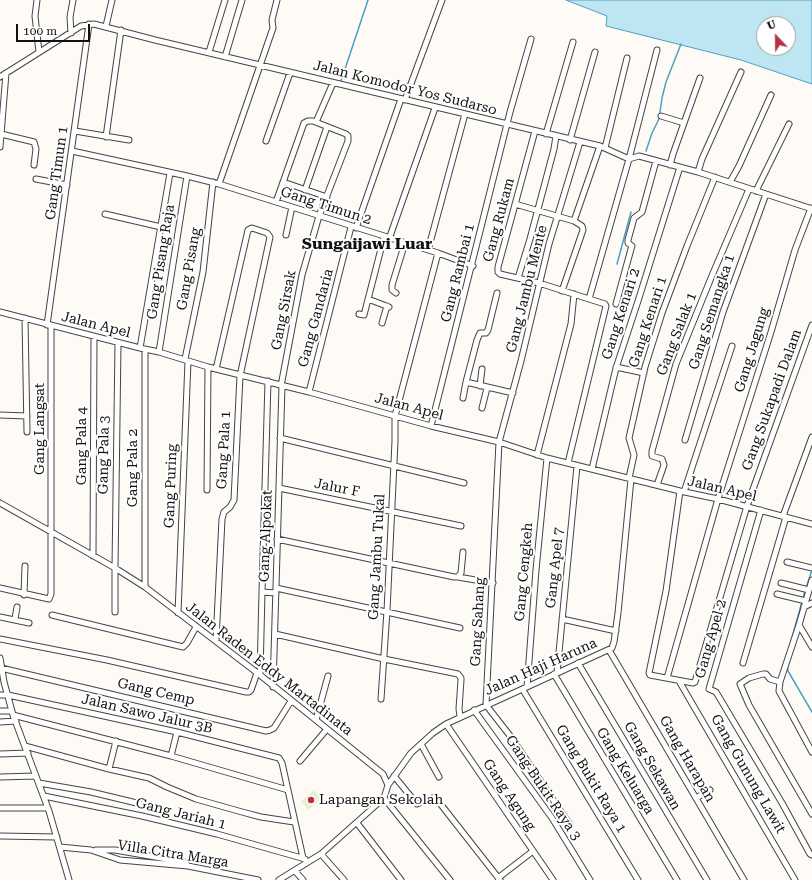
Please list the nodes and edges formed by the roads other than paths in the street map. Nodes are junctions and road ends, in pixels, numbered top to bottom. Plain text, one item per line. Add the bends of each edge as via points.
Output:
1 (37, 0) edge
2 (73, 0) edge
3 (112, 0) edge
4 (225, 0) edge
5 (242, 0) edge
6 (277, 0) edge
7 (442, 0) edge
8 (89, 24) junction
9 (106, 26) junction
10 (121, 30) junction
11 (71, 33) junction
12 (531, 39) dead end
13 (573, 42) dead end
14 (657, 50) dead end
15 (39, 52) junction
16 (209, 52) junction
17 (596, 52) dead end
18 (225, 57) junction
19 (627, 58) dead end
20 (260, 65) junction
21 (741, 72) dead end
22 (6, 73) junction
23 (290, 73) junction
24 (0, 77) edge
25 (700, 78) dead end
26 (333, 83) junction
27 (771, 95) dead end
28 (403, 100) junction
29 (435, 108) junction
30 (465, 114) junction
31 (661, 116) dead end
32 (316, 122) junction
33 (684, 123) junction
34 (789, 124) dead end
35 (507, 125) junction
36 (327, 127) junction
37 (75, 131) junction
38 (535, 131) junction
39 (1, 134) junction
40 (546, 134) junction
41 (556, 136) junction
42 (106, 137) junction
43 (129, 140) dead end
44 (570, 140) junction
45 (266, 141) dead end
46 (580, 142) junction
47 (0, 147) edge
48 (602, 147) junction
49 (72, 151) junction
50 (630, 159) junction
51 (656, 161) junction
52 (34, 165) dead end
53 (670, 165) junction
54 (680, 167) junction
55 (698, 172) junction
56 (170, 173) junction
57 (187, 176) junction
58 (715, 177) junction
59 (36, 180) dead end
60 (213, 182) junction
61 (283, 182) junction
62 (730, 182) junction
63 (219, 184) junction
64 (67, 185) junction
65 (749, 189) junction
66 (305, 190) junction
67 (756, 191) junction
68 (766, 194) junction
69 (326, 197) junction
70 (276, 202) junction
71 (515, 204) junction
72 (292, 207) junction
73 (811, 208) edge
74 (537, 210) junction
75 (106, 214) dead end
76 (319, 216) junction
77 (558, 216) junction
78 (574, 221) junction
79 (161, 227) junction
80 (354, 227) junction
81 (286, 235) dead end
82 (386, 238) junction
83 (405, 243) junction
84 (428, 250) junction
85 (438, 253) junction
86 (473, 266) junction
87 (518, 278) junction
88 (539, 283) junction
89 (562, 291) junction
90 (396, 293) dead end
91 (497, 293) dead end
92 (574, 294) junction
93 (368, 299) junction
94 (589, 299) junction
95 (616, 304) dead end
96 (0, 312) edge
97 (359, 314) dead end
98 (25, 318) junction
99 (382, 322) dead end
100 (49, 325) junction
101 (812, 325) edge
102 (94, 337) junction
103 (118, 343) junction
104 (732, 346) dead end
105 (143, 349) junction
106 (159, 352) junction
107 (186, 360) junction
108 (208, 367) junction
109 (616, 367) junction
110 (216, 369) junction
111 (482, 369) dead end
112 (644, 373) junction
113 (240, 376) junction
114 (268, 381) junction
115 (466, 382) junction
116 (281, 386) junction
117 (480, 386) junction
118 (487, 388) junction
119 (309, 392) junction
120 (513, 393) junction
121 (462, 398) dead end
122 (482, 408) dead end
123 (0, 415) edge
124 (27, 416) junction
125 (394, 416) junction
126 (431, 426) junction
127 (26, 432) dead end
128 (812, 437) edge
129 (280, 438) junction
130 (685, 440) dead end
131 (499, 442) junction
132 (537, 455) junction
133 (547, 458) junction
134 (568, 463) junction
135 (394, 465) junction
136 (577, 466) junction
137 (592, 469) junction
138 (630, 478) junction
139 (464, 483) dead end
140 (657, 485) junction
141 (279, 488) junction
142 (207, 490) dead end
143 (682, 491) junction
144 (718, 499) junction
145 (0, 503) edge
146 (747, 506) junction
147 (761, 510) junction
148 (392, 511) junction
149 (785, 517) junction
150 (812, 524) edge
151 (461, 526) dead end
152 (52, 533) junction
153 (278, 539) junction
154 (463, 552) dead end
155 (93, 556) junction
156 (389, 562) junction
157 (787, 562) dead end
158 (25, 566) dead end
159 (114, 568) junction
160 (812, 568) edge
161 (458, 577) junction
162 (812, 580) edge
163 (493, 583) junction
164 (781, 583) dead end
165 (145, 587) junction
166 (0, 588) edge
167 (809, 590) junction
168 (276, 591) junction
169 (262, 592) junction
170 (778, 594) dead end
171 (24, 595) junction
172 (806, 601) junction
173 (812, 603) edge
174 (17, 607) dead end
175 (804, 607) junction
176 (387, 611) junction
177 (115, 612) dead end
178 (178, 613) junction
179 (52, 615) dead end
180 (0, 617) edge
181 (15, 619) junction
182 (562, 619) junction
183 (29, 623) dead end
184 (800, 625) junction
185 (196, 626) junction
186 (460, 628) dead end
187 (616, 631) junction
188 (275, 634) junction
189 (0, 638) edge
190 (216, 641) junction
191 (812, 647) edge
192 (610, 650) junction
193 (0, 658) edge
194 (384, 659) junction
195 (578, 663) junction
196 (742, 663) dead end
197 (1, 670) edge
198 (258, 674) junction
199 (555, 674) junction
200 (328, 676) dead end
201 (667, 678) junction
202 (679, 680) junction
203 (778, 681) junction
204 (273, 686) junction
205 (525, 688) junction
206 (8, 695) junction
207 (0, 696) edge
208 (381, 699) dead end
209 (291, 701) junction
210 (486, 705) junction
211 (474, 710) junction
212 (0, 711) edge
213 (13, 713) junction
214 (460, 716) junction
215 (316, 720) junction
216 (16, 721) junction
217 (0, 722) edge
218 (446, 724) junction
219 (327, 729) junction
220 (177, 732) junction
221 (116, 741) junction
222 (421, 744) junction
223 (25, 746) junction
224 (812, 752) edge
225 (28, 753) junction
226 (0, 754) edge
227 (171, 756) junction
228 (300, 761) dead end
229 (109, 768) junction
230 (36, 776) junction
231 (394, 776) junction
232 (0, 777) edge
233 (439, 777) dead end
234 (39, 782) junction
235 (388, 785) junction
236 (288, 790) junction
237 (710, 790) dead end
238 (44, 796) junction
239 (384, 798) junction
240 (696, 798) junction
241 (145, 805) dead end
242 (0, 808) edge
243 (48, 808) junction
244 (812, 814) edge
245 (294, 822) junction
246 (357, 823) junction
247 (570, 825) dead end
248 (0, 836) edge
249 (57, 837) junction
250 (60, 848) junction
251 (91, 850) junction
252 (533, 851) junction
253 (122, 852) junction
254 (321, 854) junction
255 (812, 855) edge
256 (303, 858) junction
257 (120, 860) junction
258 (311, 860) junction
259 (188, 866) junction
260 (295, 871) junction
261 (499, 879) edge
262 (69, 880) edge
263 (258, 880) edge
264 (279, 880) edge
265 (303, 880) edge
266 (344, 880) edge
267 (402, 880) edge
268 (450, 880) edge
269 (553, 880) edge
270 (590, 880) edge
271 (638, 880) edge
272 (677, 880) edge
273 (707, 880) edge
274 (744, 880) edge
275 (795, 880) edge

1 - 15 street via 35,16
2 - 11 street
3 - 9 street
4 - 16 street
5 - 18 street
6 - 20 street via 272,20 273,28
7 - 28 street, Gang Gandaria
8 - 9 street, Jalan Komodor Yos Sudarso
8 - 11 street
8 - 37 street, Gang Timun 1
9 - 10 street, Jalan Komodor Yos Sudarso
10 - 16 street, Jalan Komodor Yos Sudarso
10 - 42 street
11 - 15 street
12 - 35 street, Gang Rambai 1
13 - 40 street
14 - 50 street
15 - 22 street
16 - 18 street, Jalan Komodor Yos Sudarso
17 - 44 street
18 - 20 street, Jalan Komodor Yos Sudarso
19 - 48 street
20 - 23 street, Jalan Komodor Yos Sudarso
20 - 63 street
21 - 55 street
22 - 24 street
22 - 39 street
23 - 26 street, Jalan Komodor Yos Sudarso
23 - 45 street
25 - 33 street
26 - 28 street, Jalan Komodor Yos Sudarso
26 - 32 street
27 - 62 street
28 - 29 street, Jalan Komodor Yos Sudarso
28 - 80 street, Gang Gandaria
29 - 30 street, Jalan Komodor Yos Sudarso
29 - 82 street
30 - 35 street, Jalan Komodor Yos Sudarso
30 - 84 street
31 - 33 street
32 - 36 street
32 - 61 street via 304,122
33 - 53 street
34 - 67 street
35 - 38 street, Jalan Komodor Yos Sudarso
35 - 86 street, Gang Rambai 1
36 - 66 street
36 - 69 street, Gang Sirsak via 346,134 348,141
37 - 42 street
37 - 49 street, Gang Timun 1
38 - 40 street, Jalan Komodor Yos Sudarso
38 - 71 street, Gang Rukam
39 - 47 street
39 - 52 street via 34,142
40 - 41 street, Jalan Komodor Yos Sudarso
41 - 44 street, Jalan Komodor Yos Sudarso
41 - 74 street
42 - 43 street
44 - 46 street, Jalan Komodor Yos Sudarso
46 - 48 street, Jalan Komodor Yos Sudarso
46 - 77 street, Gang Jambu Mente
48 - 50 street, Jalan Komodor Yos Sudarso
48 - 78 street
49 - 56 street, Gang Timun 2
49 - 64 street, Gang Timun 1
50 - 51 street via 639,156
50 - 94 street
51 - 53 street
51 - 95 street via 642,212 634,218 628,240 632,246
53 - 54 street
54 - 55 street
54 - 109 street, Gang Kenari 2
55 - 58 street
56 - 57 street, Gang Timun 2
56 - 79 street
57 - 60 street, Gang Timun 2
57 - 106 street, Gang Pisang Raja
58 - 62 street
58 - 112 street, Gang Kenari 1 via 662,313
59 - 64 street
60 - 63 street, Gang Timun 2
60 - 107 street, Gang Pisang via 203,272
61 - 66 street
61 - 70 street
62 - 65 street
63 - 70 street, Gang Timun 2
64 - 100 street, Gang Timun 1
65 - 67 street
65 - 140 street, Gang Salak 1 via 676,364 652,451 652,456 662,459 664,465
66 - 69 street
67 - 68 street
68 - 73 street
68 - 130 street, Gang Semangka 1 via 723,312
69 - 76 street, Gang Sirsak
70 - 72 street, Gang Timun 2
71 - 74 street
71 - 87 street, Gang Rukam via 498,272
72 - 76 street, Gang Timun 2
72 - 81 street
73 - 144 street, Gang Jagung via 795,250
74 - 77 street
74 - 87 street
75 - 79 street
76 - 80 street, Gang Timun 2
76 - 116 street, Gang Sirsak via 302,275
77 - 78 street
77 - 88 street, Gang Jambu Mente
78 - 89 street via 582,226 583,230
79 - 105 street
80 - 82 street, Gang Timun 2
80 - 119 street, Gang Gandaria
82 - 83 street, Gang Timun 2
82 - 93 street
83 - 84 street, Gang Timun 2
83 - 90 street via 392,285 392,290
84 - 85 street, Gang Timun 2
85 - 86 street, Gang Timun 2
85 - 125 street, Gang Jambu Tukal
86 - 126 street, Gang Rambai 1
87 - 88 street, Gang Rukam
88 - 89 street, Gang Rukam
88 - 120 street, Gang Jambu Mente
89 - 92 street, Gang Rukam
91 - 115 street via 488,330 486,333 480,333 477,340
92 - 94 street, Gang Rukam
92 - 132 street via 571,324
93 - 97 street via 364,315
93 - 99 street via 388,306
94 - 134 street, Gang Rukam via 605,304 606,308
96 - 98 street, Jalan Apel
98 - 100 street, Jalan Apel
98 - 124 street
100 - 102 street, Jalan Apel
100 - 152 street, Gang Langsat
101 - 146 street, Gang Sukapadi Dalam
102 - 103 street, Jalan Apel
102 - 155 street, Gang Pala 4
103 - 105 street, Jalan Apel
103 - 159 street, Gang Pala 3
104 - 143 street
105 - 106 street, Jalan Apel
105 - 165 street, Gang Pala 2
106 - 107 street, Jalan Apel
107 - 108 street, Jalan Apel
107 - 178 street, Gang Puring
108 - 110 street, Jalan Apel
108 - 142 street
109 - 112 street
109 - 137 street, Gang Kenari 2
110 - 113 street, Jalan Apel
110 - 113 street, Gang Pala 1 via 248,231 252,228 267,233 270,237
111 - 117 street
112 - 138 street, Gang Kenari 1 via 629,438 634,455
113 - 114 street, Jalan Apel
113 - 190 street, Gang Pala 1 via 234,500 224,512 222,519
114 - 116 street, Jalan Apel
114 - 169 street
115 - 117 street
115 - 121 street
116 - 119 street, Jalan Apel
116 - 129 street, Gang Alpokat
117 - 118 street
118 - 120 street
118 - 122 street
119 - 125 street, Jalan Apel
120 - 131 street, Gang Jambu Mente
123 - 124 street
124 - 127 street
125 - 126 street, Jalan Apel
125 - 135 street, Gang Jambu Tukal
126 - 131 street, Jalan Apel
128 - 149 street
129 - 135 street
129 - 141 street, Gang Alpokat
131 - 132 street, Jalan Apel
131 - 163 street, Gang Sahang
132 - 133 street, Jalan Apel
133 - 134 street, Jalan Apel
133 - 205 street, Gang Cengkeh
134 - 136 street, Jalan Apel
135 - 139 street
135 - 148 street, Gang Jambu Tukal
136 - 137 street, Jalan Apel
136 - 182 street, Gang Apel 7
137 - 138 street, Jalan Apel
138 - 140 street, Jalan Apel
138 - 187 street, Jalan Haji Haruna
140 - 143 street, Jalan Apel
141 - 148 street, Jalur F
141 - 153 street, Gang Alpokat
143 - 144 street, Jalan Apel
143 - 201 street via 666,591 649,673
144 - 146 street, Jalan Apel
144 - 201 street, Gang Jagung
145 - 152 street, Jalan Raden Eddy Martadinata
146 - 147 street, Jalan Apel
146 - 202 street, Gang Sukapadi Dalam via 694,682 693,684
147 - 149 street, Jalan Apel
147 - 255 street, Gang Apel 2 via 709,689 716,692
148 - 151 street, Jalur F
148 - 156 street, Gang Jambu Tukal
149 - 150 street, Jalan Apel
149 - 196 street
152 - 155 street, Jalan Raden Eddy Martadinata
152 - 171 street, Gang Langsat via 51,598 49,600
153 - 156 street
153 - 168 street, Gang Alpokat
154 - 161 street via 461,573
155 - 159 street, Jalan Raden Eddy Martadinata
156 - 161 street
156 - 176 street, Gang Jambu Tukal
157 - 160 street
158 - 171 street
159 - 165 street, Jalan Raden Eddy Martadinata
159 - 177 street, Gang Pala 3
161 - 163 street
162 - 167 street
163 - 210 street, Gang Sahang
164 - 167 street
165 - 178 street, Jalan Raden Eddy Martadinata
166 - 171 street
167 - 172 street
168 - 169 street
168 - 176 street
168 - 188 street, Gang Alpokat
169 - 198 street
170 - 172 street
172 - 175 street
173 - 175 street
174 - 181 street
175 - 184 street
176 - 186 street
176 - 194 street, Gang Jambu Tukal
178 - 185 street, Jalan Raden Eddy Martadinata
179 - 185 street via 183,646
180 - 181 street
181 - 183 street
182 - 187 street
182 - 199 street, Gang Apel 7
184 - 191 street
184 - 203 street
185 - 190 street, Jalan Raden Eddy Martadinata
187 - 192 street, Jalan Haji Haruna via 614,646
188 - 194 street
188 - 204 street, Gang Alpokat
189 - 198 street via 246,692 251,690
190 - 198 street, Jalan Raden Eddy Martadinata
192 - 195 street, Jalan Haji Haruna
192 - 240 street, Gang Harapan
193 - 197 street
194 - 208 street, Gang Jambu Tukal
194 - 214 street via 458,674 461,678
195 - 199 street, Jalan Haji Haruna
195 - 273 street, Gang Sekawan
197 - 206 street
197 - 209 street, Gang Cemp via 266,731 274,728
198 - 204 street, Jalan Raden Eddy Martadinata
199 - 205 street, Jalan Haji Haruna
199 - 272 street, Gang Keluarga
200 - 215 street
201 - 202 street
202 - 275 street, Gang Gunung Lawit
203 - 224 street via 780,695
203 - 244 street via 763,674 740,683 740,686
204 - 209 street, Jalan Raden Eddy Martadinata
205 - 210 street, Jalan Haji Haruna
205 - 271 street, Gang Bukit Raya 1
206 - 207 street, Jalan Sawo Jalur 3B
206 - 213 street
206 - 220 street, Jalan Sawo Jalur 3B
209 - 215 street, Jalan Raden Eddy Martadinata
210 - 211 street, Jalan Haji Haruna
210 - 247 street via 511,737
211 - 214 street, Jalan Haji Haruna
211 - 270 street, Gang Bukit Raya 3 via 552,818
212 - 213 street
213 - 216 street
213 - 221 street
214 - 218 street, Jalan Haji Haruna
215 - 219 street, Jalan Raden Eddy Martadinata
216 - 217 street
216 - 223 street
218 - 222 street, Jalan Haji Haruna
218 - 252 street, Gang Agung
219 - 228 street
219 - 235 street, Jalan Raden Eddy Martadinata via 383,774
220 - 227 street
220 - 236 street, Jalan Sawo Jalur 3B via 279,758
221 - 227 street
221 - 229 street
222 - 231 street, Jalan Haji Haruna
222 - 233 street
223 - 225 street
223 - 229 street
225 - 226 street
225 - 230 street
227 - 236 street
229 - 245 street via 149,778 196,799 261,817
230 - 232 street
230 - 234 street
231 - 235 street, Jalan Haji Haruna
231 - 261 street via 416,804 435,797
234 - 238 street
234 - 241 street
235 - 239 street
236 - 245 street
237 - 240 street
238 - 243 street
238 - 256 street, Gang Jariah 1 via 149,817
239 - 246 street
239 - 268 street
240 - 274 street, Gang Harapan
242 - 243 street
243 - 249 street
245 - 256 street
246 - 254 street
246 - 267 street
248 - 249 street
249 - 250 street
250 - 251 street, Villa Citra Marga
250 - 262 street
251 - 253 street
251 - 257 street, Villa Citra Marga
252 - 261 street
252 - 269 street, Gang Agung
253 - 257 street
253 - 259 street via 184,862
254 - 258 street
254 - 266 street
256 - 258 street, Gang Jariah 1
257 - 259 street, Villa Citra Marga
258 - 260 street
259 - 263 street, Villa Citra Marga
260 - 264 street
260 - 265 street

